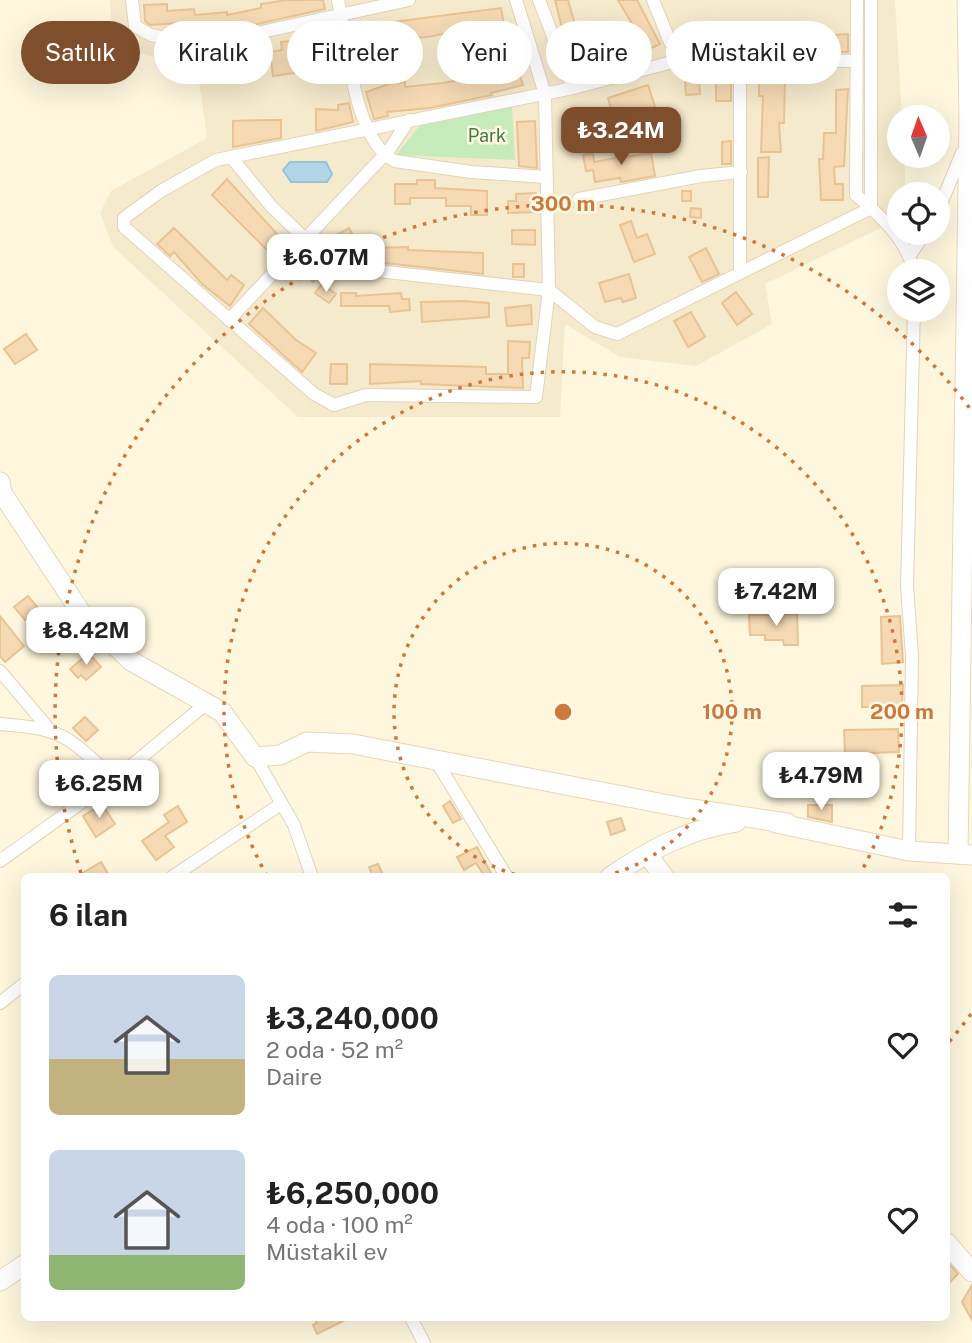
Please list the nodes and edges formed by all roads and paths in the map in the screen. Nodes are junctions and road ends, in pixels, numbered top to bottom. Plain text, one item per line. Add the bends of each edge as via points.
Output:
1 (132, 0) edge
2 (338, 0) edge
3 (409, 0) edge
4 (516, 0) edge
5 (539, 0) edge
6 (653, 0) edge
7 (857, 0) edge
8 (871, 0) edge
9 (967, 0) edge
10 (341, 15) junction
11 (666, 32) edge
12 (841, 61) edge
13 (856, 61) junction
14 (666, 64) edge
15 (740, 84) edge
16 (573, 88) junction
17 (545, 94) junction
18 (969, 119) junction
19 (409, 120) junction
20 (365, 128) junction
21 (383, 156) junction
22 (231, 157) junction
23 (741, 172) junction
24 (547, 177) junction
25 (950, 185) edge
26 (579, 199) dead end
27 (871, 208) junction
28 (306, 239) junction
29 (970, 240) edge
30 (917, 245) edge
31 (910, 255) junction
32 (911, 259) edge
33 (740, 272) junction
34 (550, 290) junction
35 (229, 320) junction
36 (914, 322) edge
37 (0, 482) edge
38 (0, 671) edge
39 (207, 703) junction
40 (0, 724) edge
41 (49, 730) junction
42 (255, 757) junction
43 (435, 759) junction
44 (114, 779) junction
45 (281, 804) junction
46 (787, 823) junction
47 (909, 851) junction
48 (647, 854) junction
49 (965, 855) edge
50 (0, 861) edge
51 (178, 873) edge
52 (311, 873) edge
53 (505, 873) edge
54 (616, 873) edge
55 (661, 873) edge
56 (21, 986) edge
57 (0, 1003) edge
58 (950, 1246) edge
59 (21, 1267) edge
60 (972, 1272) edge
61 (0, 1281) edge
62 (413, 1321) edge
63 (424, 1343) edge

1 - 10 street via 135,26 151,35 202,46
2 - 10 street
3 - 10 street
4 - 17 street
5 - 16 street
6 - 11 street
7 - 13 street
8 - 27 street
9 - 18 main road
10 - 20 street
12 - 13 street
13 - 27 street via 856,195
14 - 16 street
15 - 23 street
16 - 17 street
17 - 19 street
17 - 24 street
18 - 25 street
18 - 29 main road
19 - 20 street
19 - 21 street
20 - 21 street
20 - 22 street
21 - 24 street via 471,172
21 - 28 street
22 - 28 street via 271,206
22 - 35 street via 216,160 161,191 124,218 124,227
23 - 26 street
23 - 33 street
24 - 34 street
27 - 31 street
27 - 33 street
28 - 34 street via 333,266
28 - 35 street
29 - 49 main road
30 - 31 street
31 - 32 street
33 - 34 street via 617,334 595,327
34 - 35 street via 536,397 366,395 334,405 314,394
36 - 47 street via 907,586 912,656
37 - 39 main road via 2,493 82,614 131,661
38 - 41 street
39 - 42 main road via 222,712
39 - 44 street
40 - 41 street
41 - 44 street via 67,737
42 - 43 main road via 280,754 307,742 352,744
42 - 45 street
43 - 46 main road
43 - 53 street
44 - 50 street
45 - 51 street
45 - 52 street via 294,825
46 - 47 main road
46 - 48 main road via 740,821 707,826
47 - 49 main road
48 - 54 main road
48 - 55 main road
56 - 57 street
58 - 60 main road
59 - 61 main road
62 - 63 street

